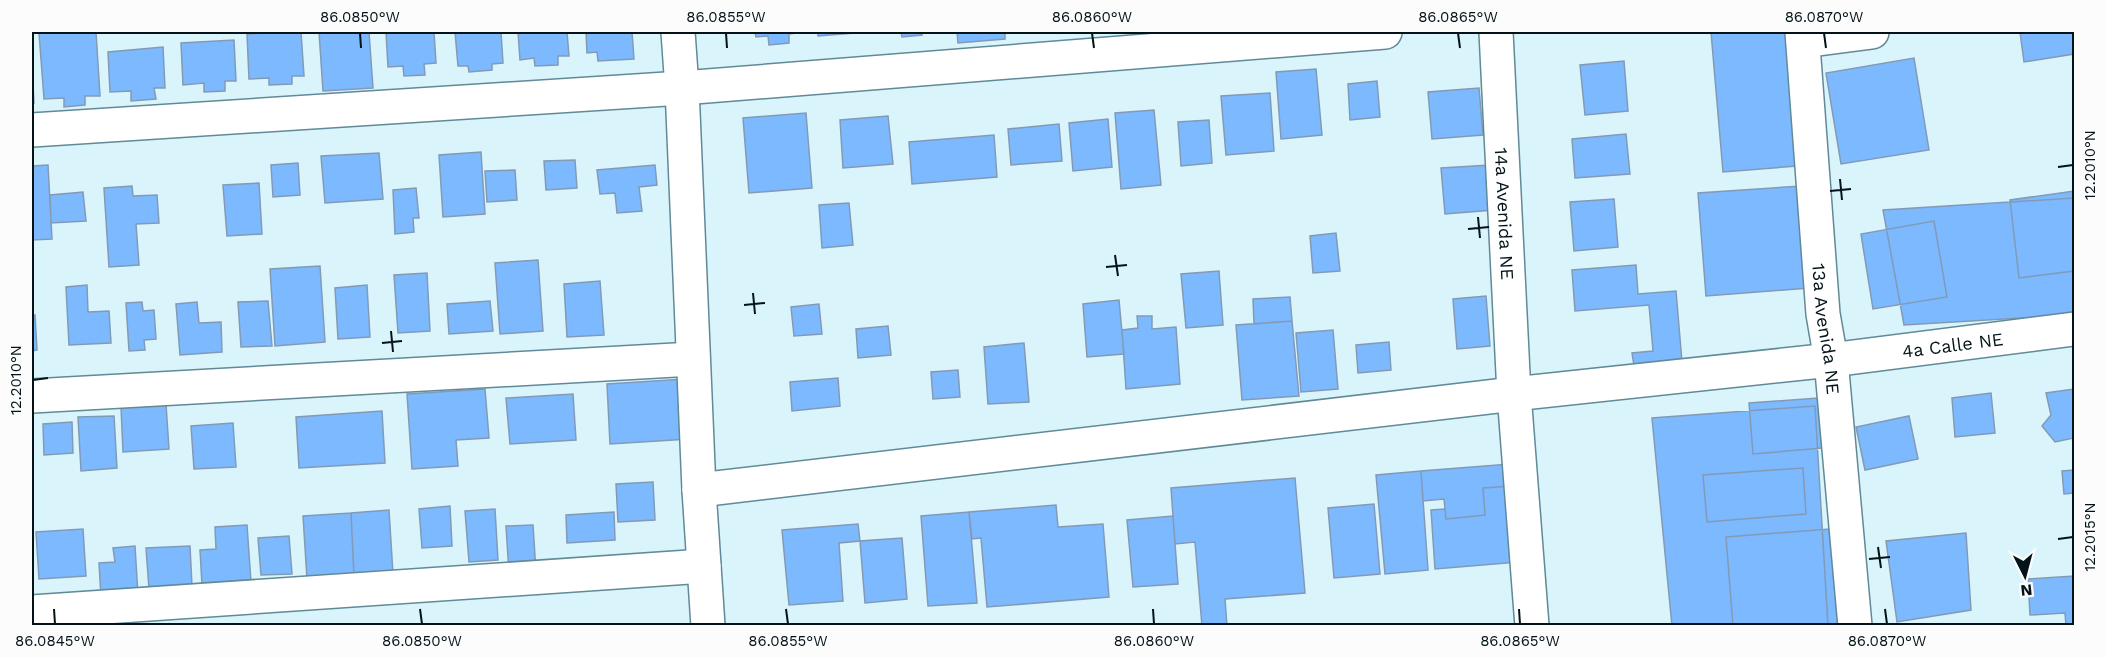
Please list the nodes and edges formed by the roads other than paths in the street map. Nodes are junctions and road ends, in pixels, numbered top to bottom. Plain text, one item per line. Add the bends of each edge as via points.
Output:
1 (678, 32) edge
2 (1385, 32) edge
3 (1496, 32) edge
4 (1872, 32) edge
5 (1802, 36) edge
6 (682, 88) junction
7 (32, 130) edge
8 (2074, 329) edge
9 (693, 359) junction
10 (1831, 360) junction
11 (1514, 394) junction
12 (32, 396) edge
13 (699, 490) junction
14 (704, 566) junction
15 (32, 612) edge
16 (708, 626) edge
17 (1532, 626) edge
18 (1856, 626) edge

1 - 6 street
2 - 6 street
3 - 11 street, 14a Avenida NE
4 - 5 street
5 - 10 street, 13a Avenida NE via 1823,314
6 - 7 street
6 - 9 street
8 - 10 street, 4a Calle NE
9 - 12 street
9 - 13 street
10 - 11 street, 4a Calle NE
10 - 18 street, 13a Avenida NE
11 - 13 street, 4a Calle NE
11 - 17 street, 14a Avenida NE
13 - 14 street
14 - 15 street
14 - 16 street

